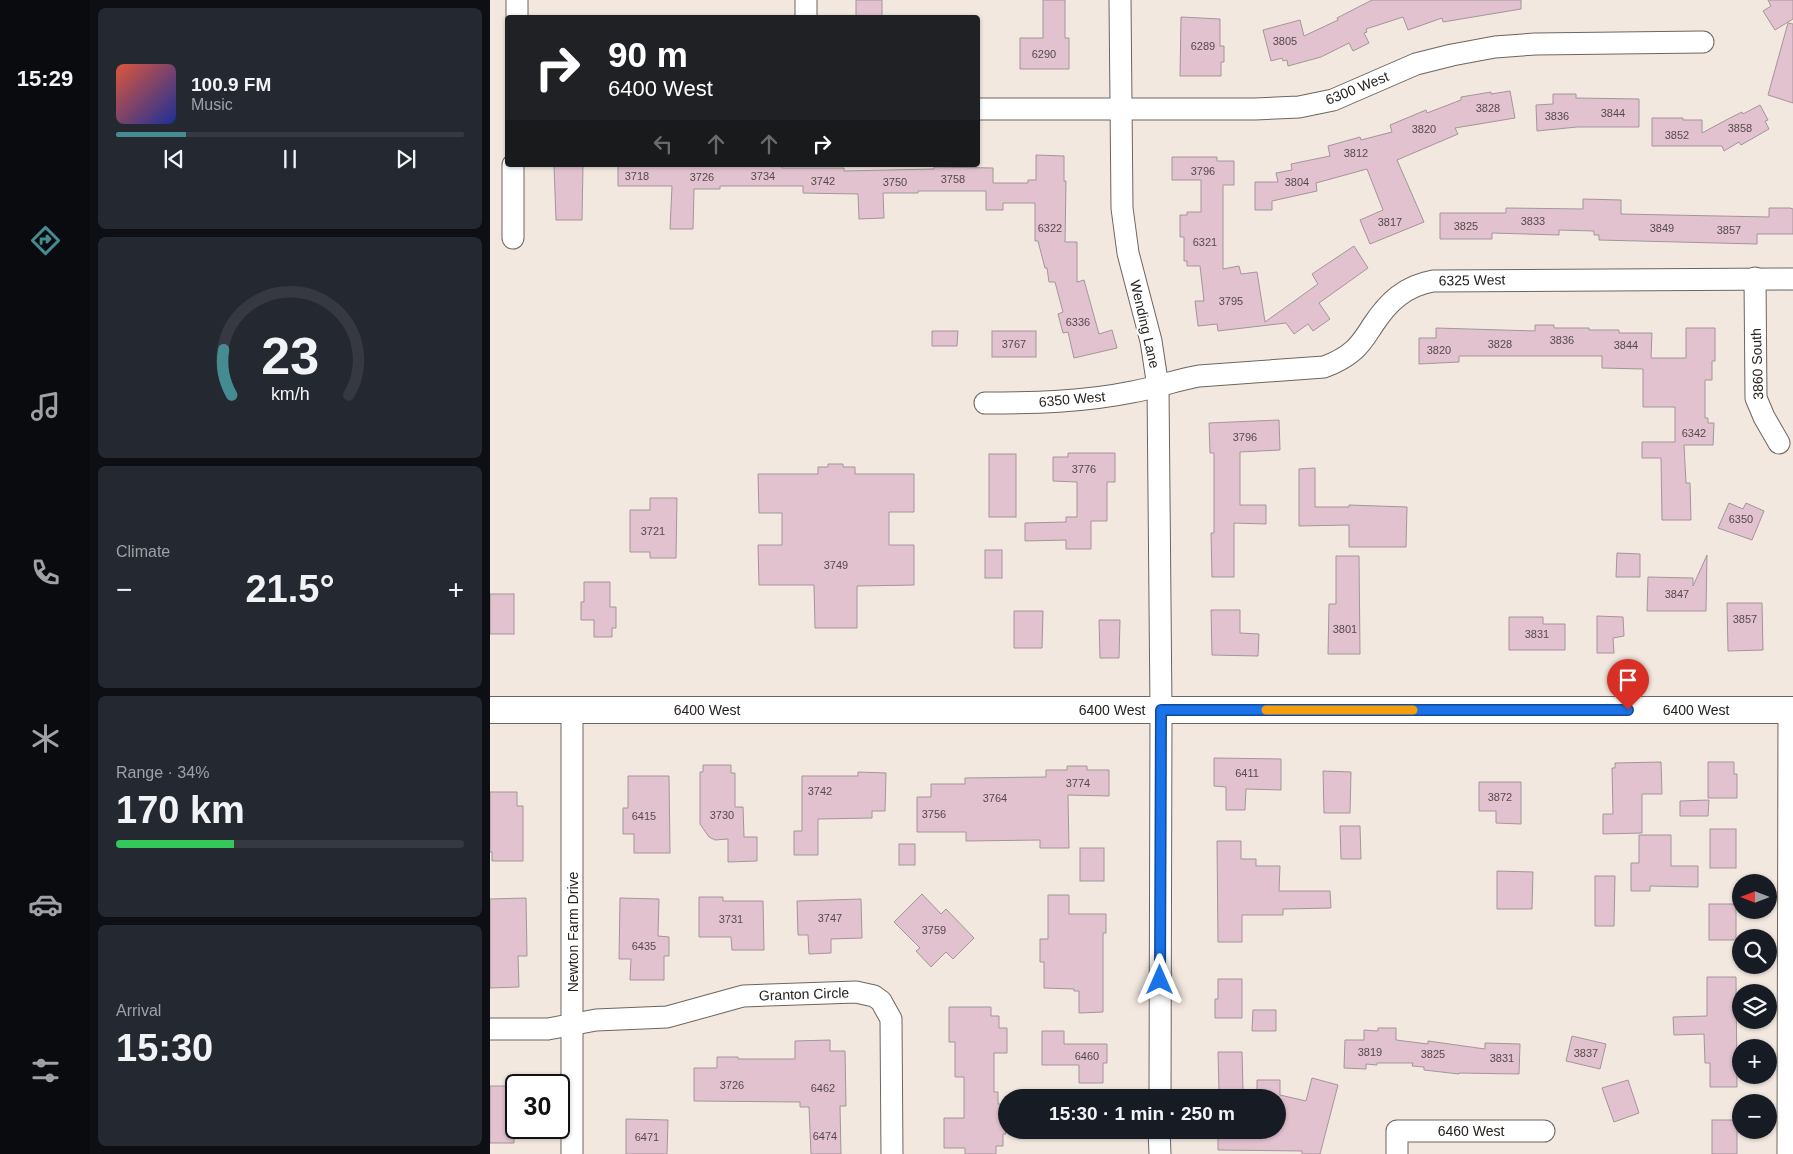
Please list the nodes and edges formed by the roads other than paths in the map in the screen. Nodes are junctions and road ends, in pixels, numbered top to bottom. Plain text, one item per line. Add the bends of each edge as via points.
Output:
1 (517, 0) edge
2 (806, 0) edge
3 (1120, 0) edge
4 (517, 15) edge
5 (806, 15) edge
6 (1703, 42) dead end
7 (980, 109) edge
8 (1120, 109) junction
9 (513, 167) edge
10 (513, 238) dead end
11 (1755, 278) junction
12 (1793, 279) edge
13 (1158, 387) junction
14 (985, 403) dead end
15 (1779, 443) dead end
16 (490, 710) edge
17 (572, 710) junction
18 (1161, 710) junction
19 (1791, 710) edge
20 (573, 1024) junction
21 (490, 1029) edge
22 (1160, 1089) edge
23 (1791, 1123) edge
24 (1544, 1131) dead end
25 (1160, 1139) edge
26 (572, 1154) edge
27 (892, 1154) edge
28 (1160, 1154) edge
29 (1397, 1154) edge
30 (1788, 1154) edge

1 - 4 street
2 - 5 street
3 - 8 street, Wending Lane
6 - 8 street, 6300 West via 1495,47 1416,64 1318,104 1254,109
7 - 8 street, 6300 West
8 - 13 street, Wending Lane via 1124,231 1152,341
9 - 10 street
11 - 12 street, 6325 West
11 - 13 street, 6325 West via 1432,281 1412,287 1393,300 1355,350 1335,363 1324,367 1184,378
11 - 15 street, 3860 South via 1756,398
13 - 14 street, 6350 West via 1087,400
13 - 18 street, Wending Lane
16 - 17 street, 6400 West
17 - 18 street, 6400 West
17 - 20 street, Newton Farm Drive
18 - 19 street, 6400 West
18 - 22 street, Wending Lane
19 - 23 street
20 - 21 street, Granton Circle
20 - 26 street, Newton Farm Drive
20 - 27 street, Granton Circle via 596,1020 667,1018 743,996 856,992 874,996 884,1005 891,1019
23 - 30 street
24 - 29 street, 6460 West via 1397,1131
25 - 28 street

